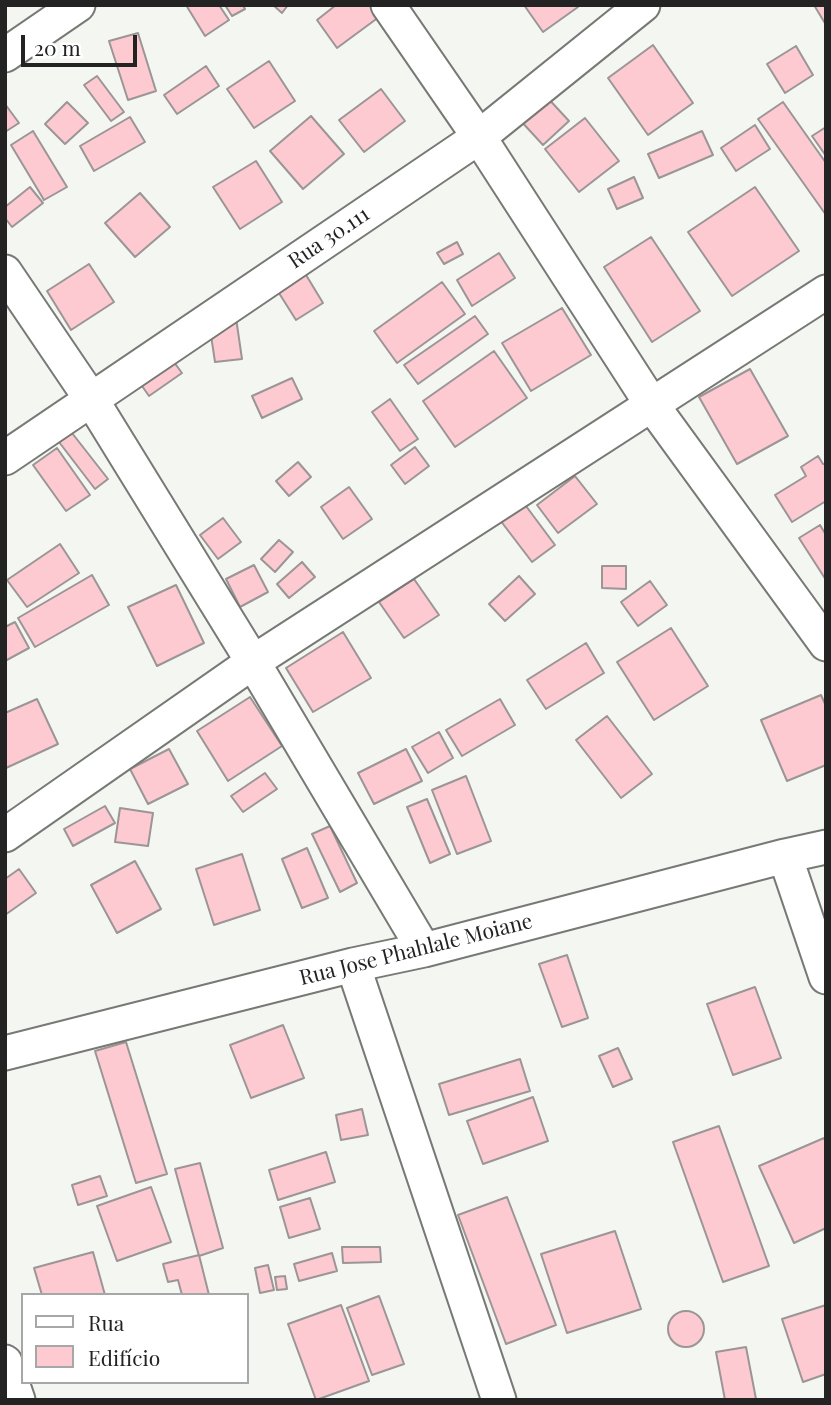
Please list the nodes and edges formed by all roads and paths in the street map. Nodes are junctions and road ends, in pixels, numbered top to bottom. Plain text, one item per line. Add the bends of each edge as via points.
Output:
1 (78, 5) edge
2 (388, 5) edge
3 (643, 5) edge
4 (5, 55) edge
5 (480, 137) junction
6 (5, 272) edge
7 (826, 292) edge
8 (91, 399) junction
9 (652, 405) junction
10 (5, 458) edge
11 (826, 644) edge
12 (253, 662) junction
13 (5, 835) edge
14 (826, 846) edge
15 (785, 856) junction
16 (424, 950) junction
17 (353, 965) junction
18 (826, 977) edge
19 (5, 1052) edge
20 (5, 1362) edge
21 (18, 1400) edge
22 (499, 1400) edge

1 - 4 street
2 - 5 street
3 - 5 street, Rua 30.111
5 - 8 street, Rua 30.111
5 - 9 street
6 - 8 street
7 - 9 street
8 - 10 street, Rua 30.111
8 - 12 street
9 - 11 street
9 - 12 street
12 - 13 street
12 - 16 street
14 - 15 street, Rua Jose Phahlale Moiane
15 - 16 street, Rua Jose Phahlale Moiane
15 - 18 street
16 - 17 street, Rua Jose Phahlale Moiane
17 - 19 street, Rua Jose Phahlale Moiane
17 - 22 street
20 - 21 street

